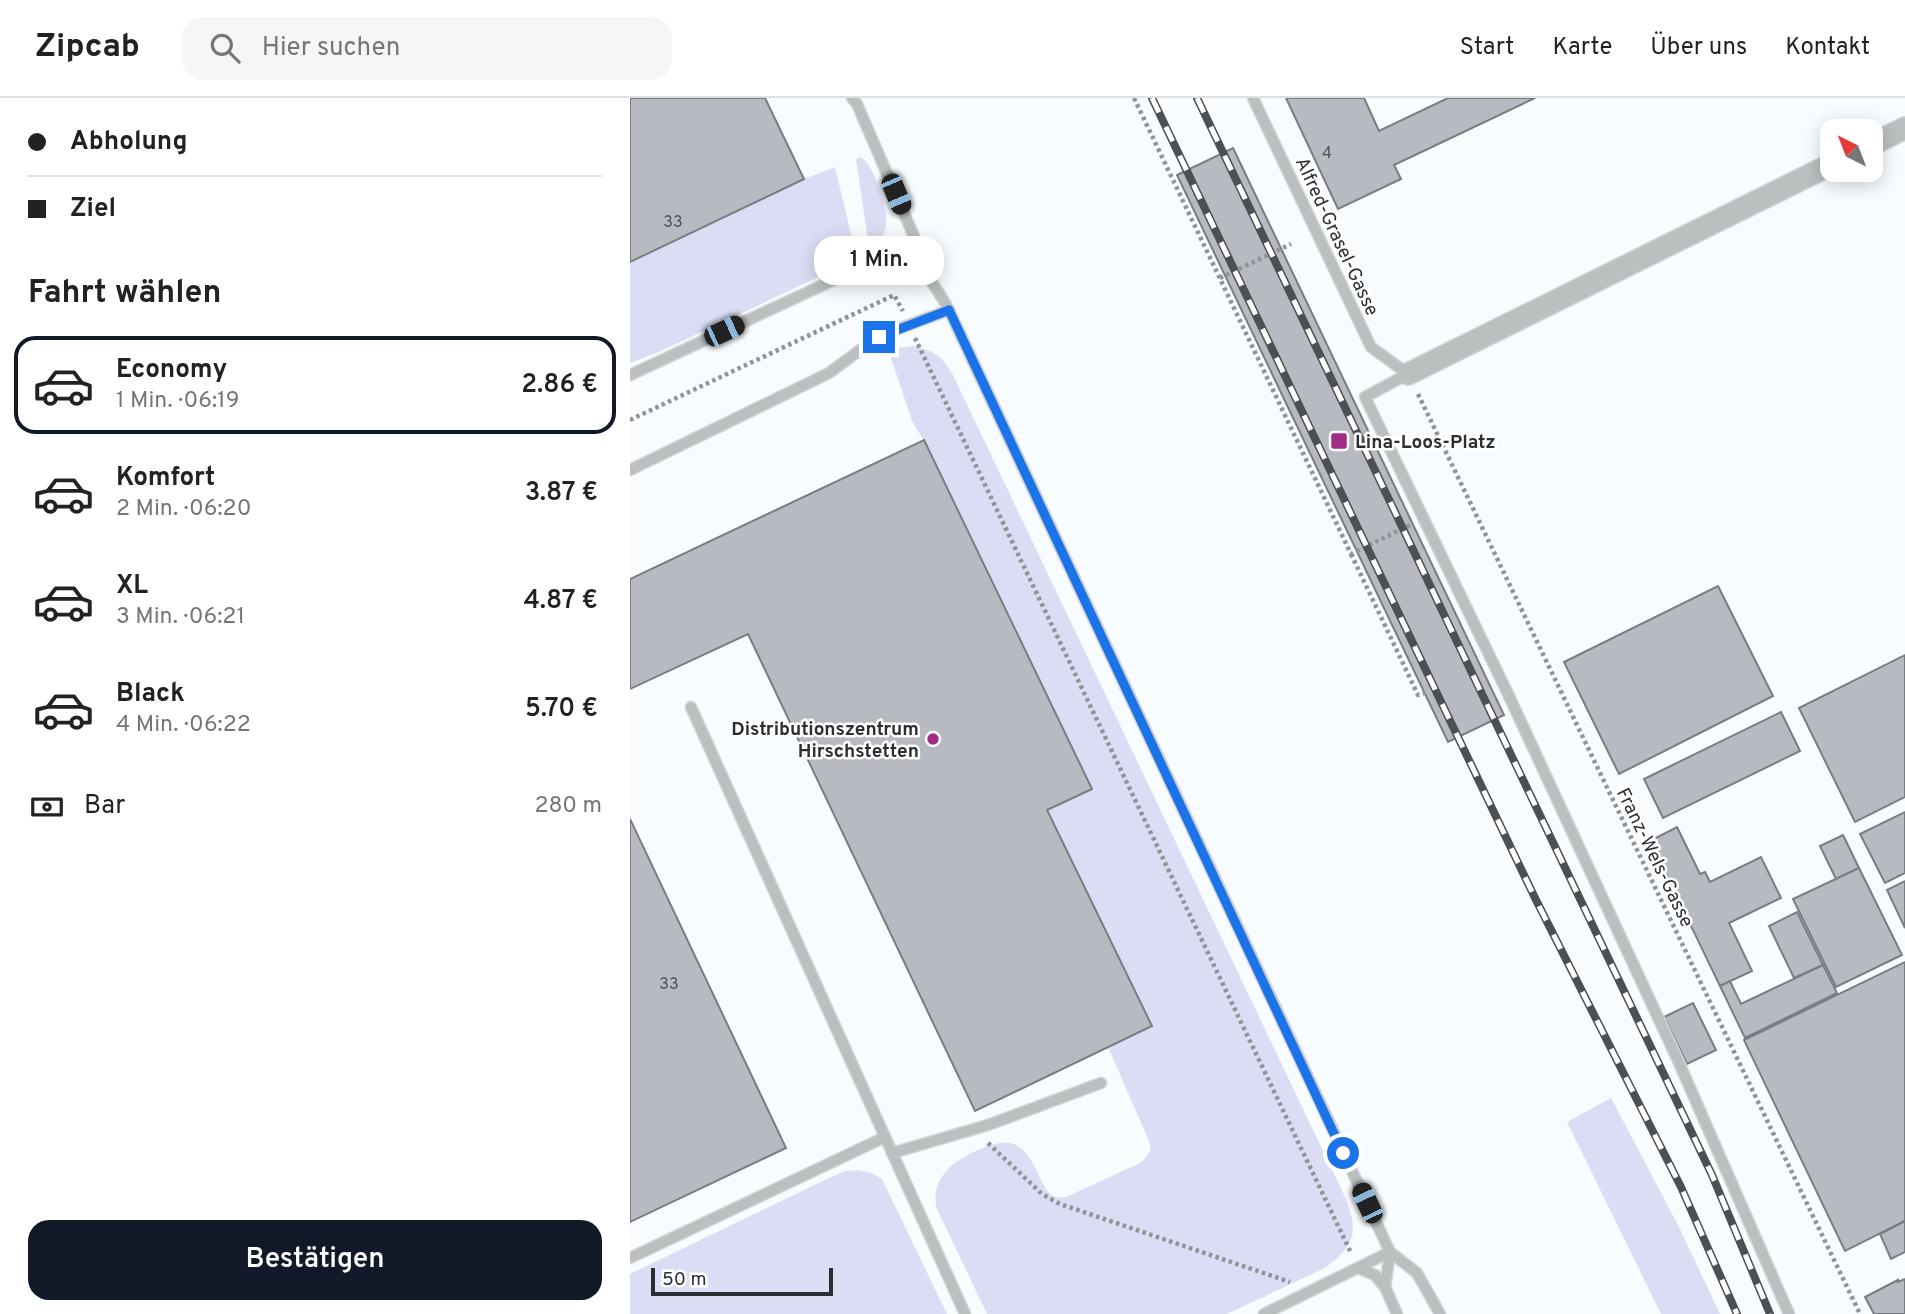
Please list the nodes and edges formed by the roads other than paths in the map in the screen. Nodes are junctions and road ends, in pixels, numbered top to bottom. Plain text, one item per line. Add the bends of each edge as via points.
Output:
1 (852, 98) edge
2 (1253, 98) edge
3 (1905, 128) edge
4 (1883, 139) edge
5 (1820, 170) edge
6 (933, 282) junction
7 (949, 310) junction
8 (1408, 374) junction
9 (630, 375) edge
10 (630, 470) edge
11 (691, 707) dead end
12 (1101, 1083) dead end
13 (885, 1137) junction
14 (892, 1153) junction
15 (1390, 1252) junction
16 (630, 1258) edge
17 (1358, 1268) junction
18 (1385, 1287) junction
19 (965, 1314) edge
20 (1264, 1314) edge
21 (1397, 1314) edge
22 (1440, 1314) edge
23 (1789, 1314) edge

1 - 6 lane
2 - 8 lane, Alfred-Grasel-Gasse via 1371,347
3 - 4 street
5 - 8 street
6 - 7 lane
6 - 9 lane via 916,266 893,260 866,265
7 - 10 lane via 879,337 829,373
7 - 15 lane
8 - 23 lane via 1365,397 1680,1065
11 - 13 lane
12 - 14 lane
13 - 14 lane
13 - 16 lane
14 - 19 lane
15 - 17 lane
15 - 18 lane
15 - 22 lane via 1417,1273
17 - 18 lane via 1375,1275
17 - 20 lane
18 - 21 lane

